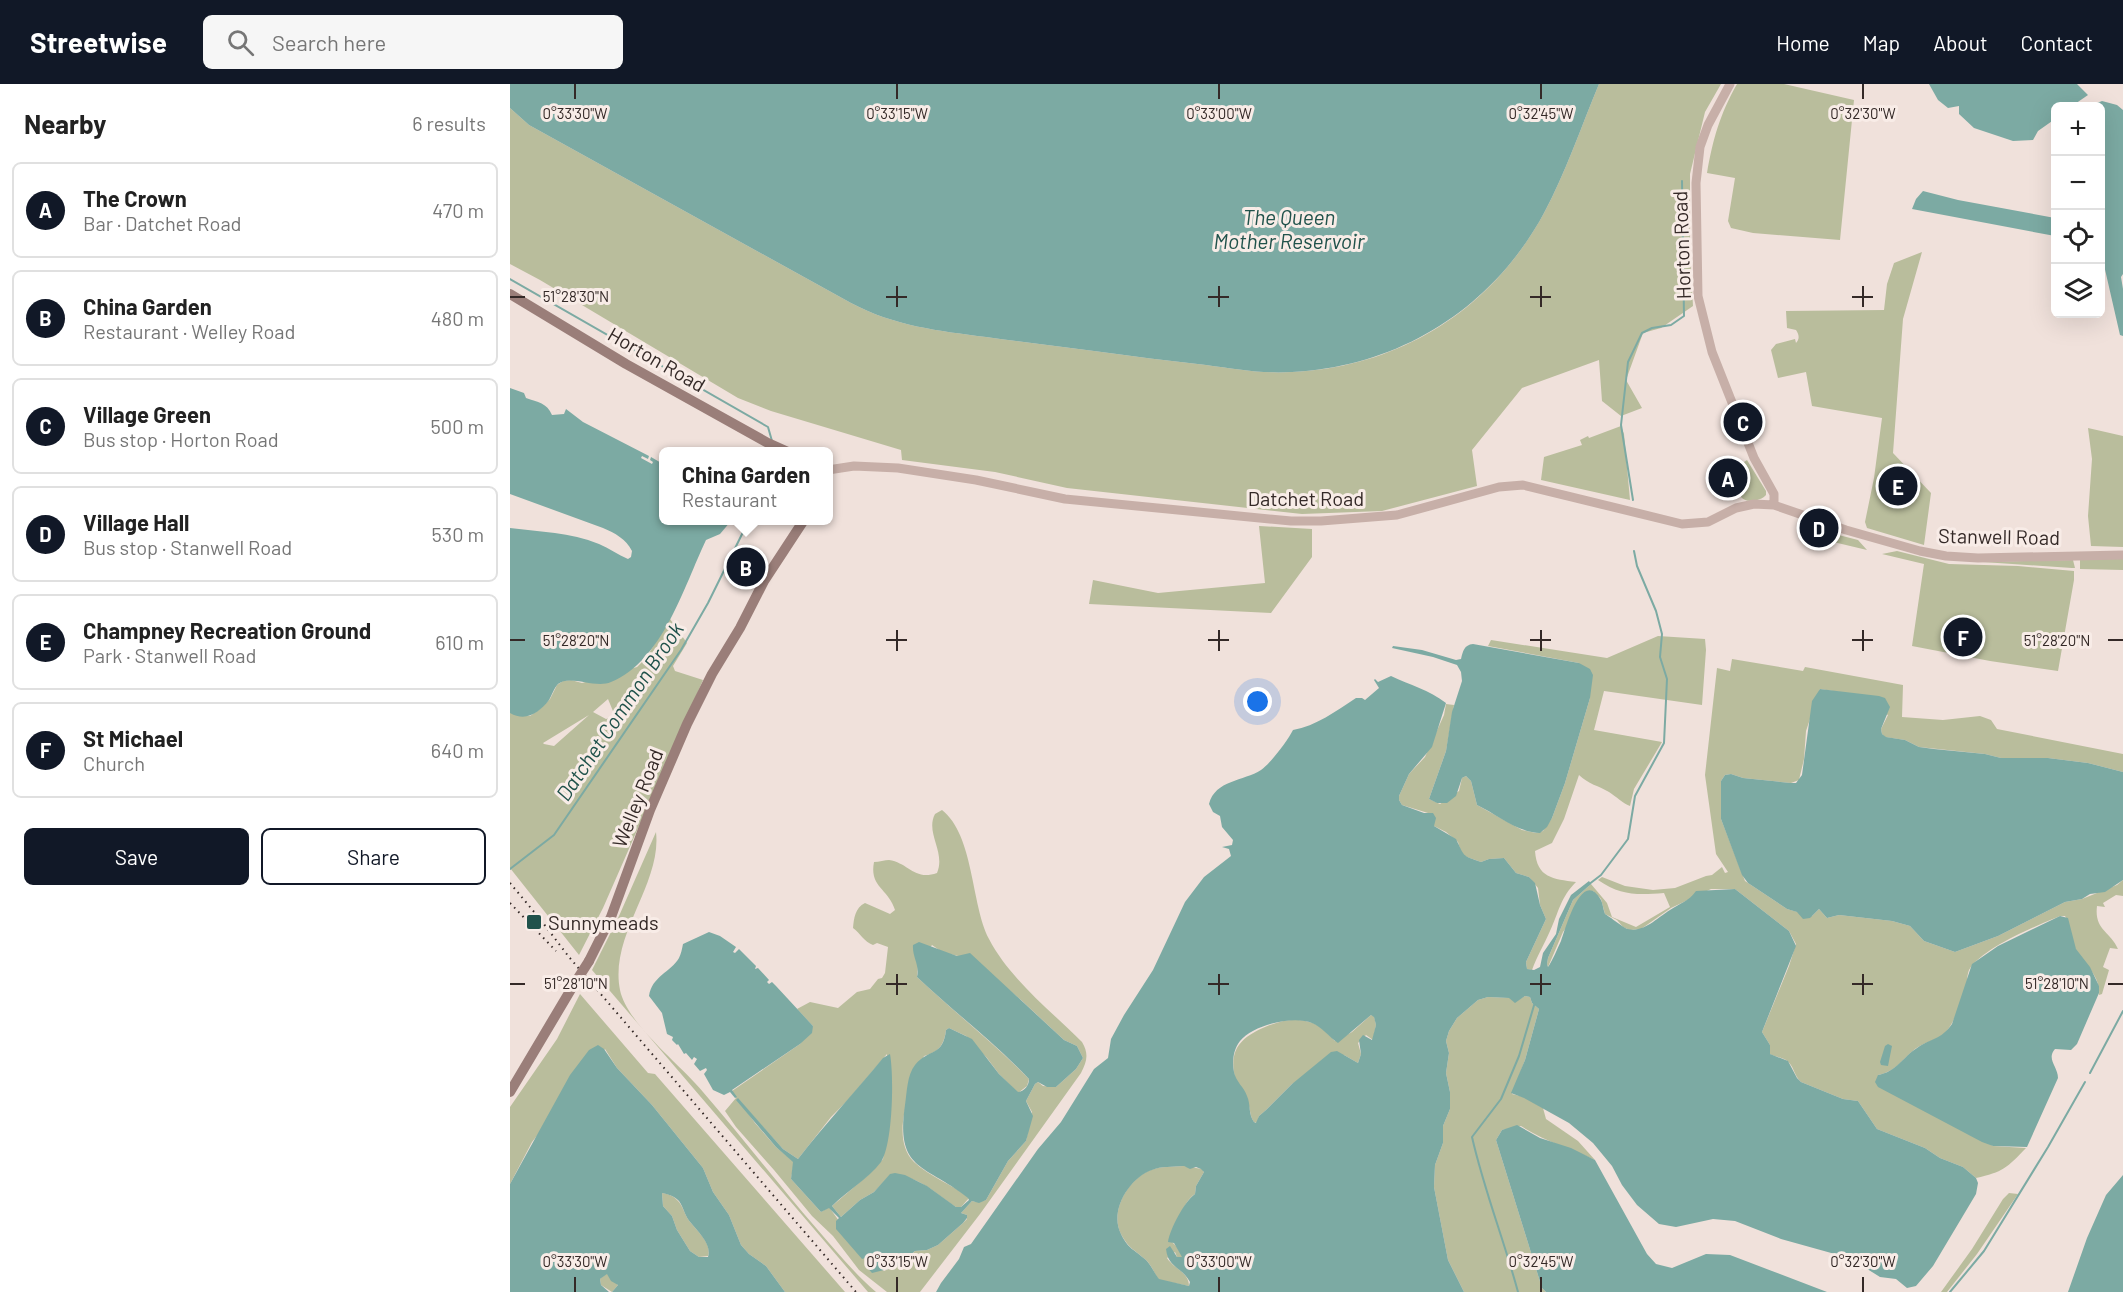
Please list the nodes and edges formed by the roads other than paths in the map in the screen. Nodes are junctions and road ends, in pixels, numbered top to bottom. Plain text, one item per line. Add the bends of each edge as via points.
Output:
1 (1730, 84) edge
2 (510, 294) edge
3 (777, 447) edge
4 (833, 469) edge
5 (1774, 506) junction
6 (801, 525) edge
7 (2123, 555) edge
8 (510, 1092) edge

1 - 5 street, Horton Road via 1700,147 1695,205 1698,296 1712,352 1754,458 1774,494
2 - 3 main road, Horton Road via 626,364
4 - 5 street, Datchet Road via 898,468 1065,499 1291,520 1397,515 1511,485 1532,486 1682,524 1708,522 1754,504
5 - 7 street, Stanwell Road via 1946,556
6 - 8 main road, Welley Road, bridge via 712,674 650,810 611,917

